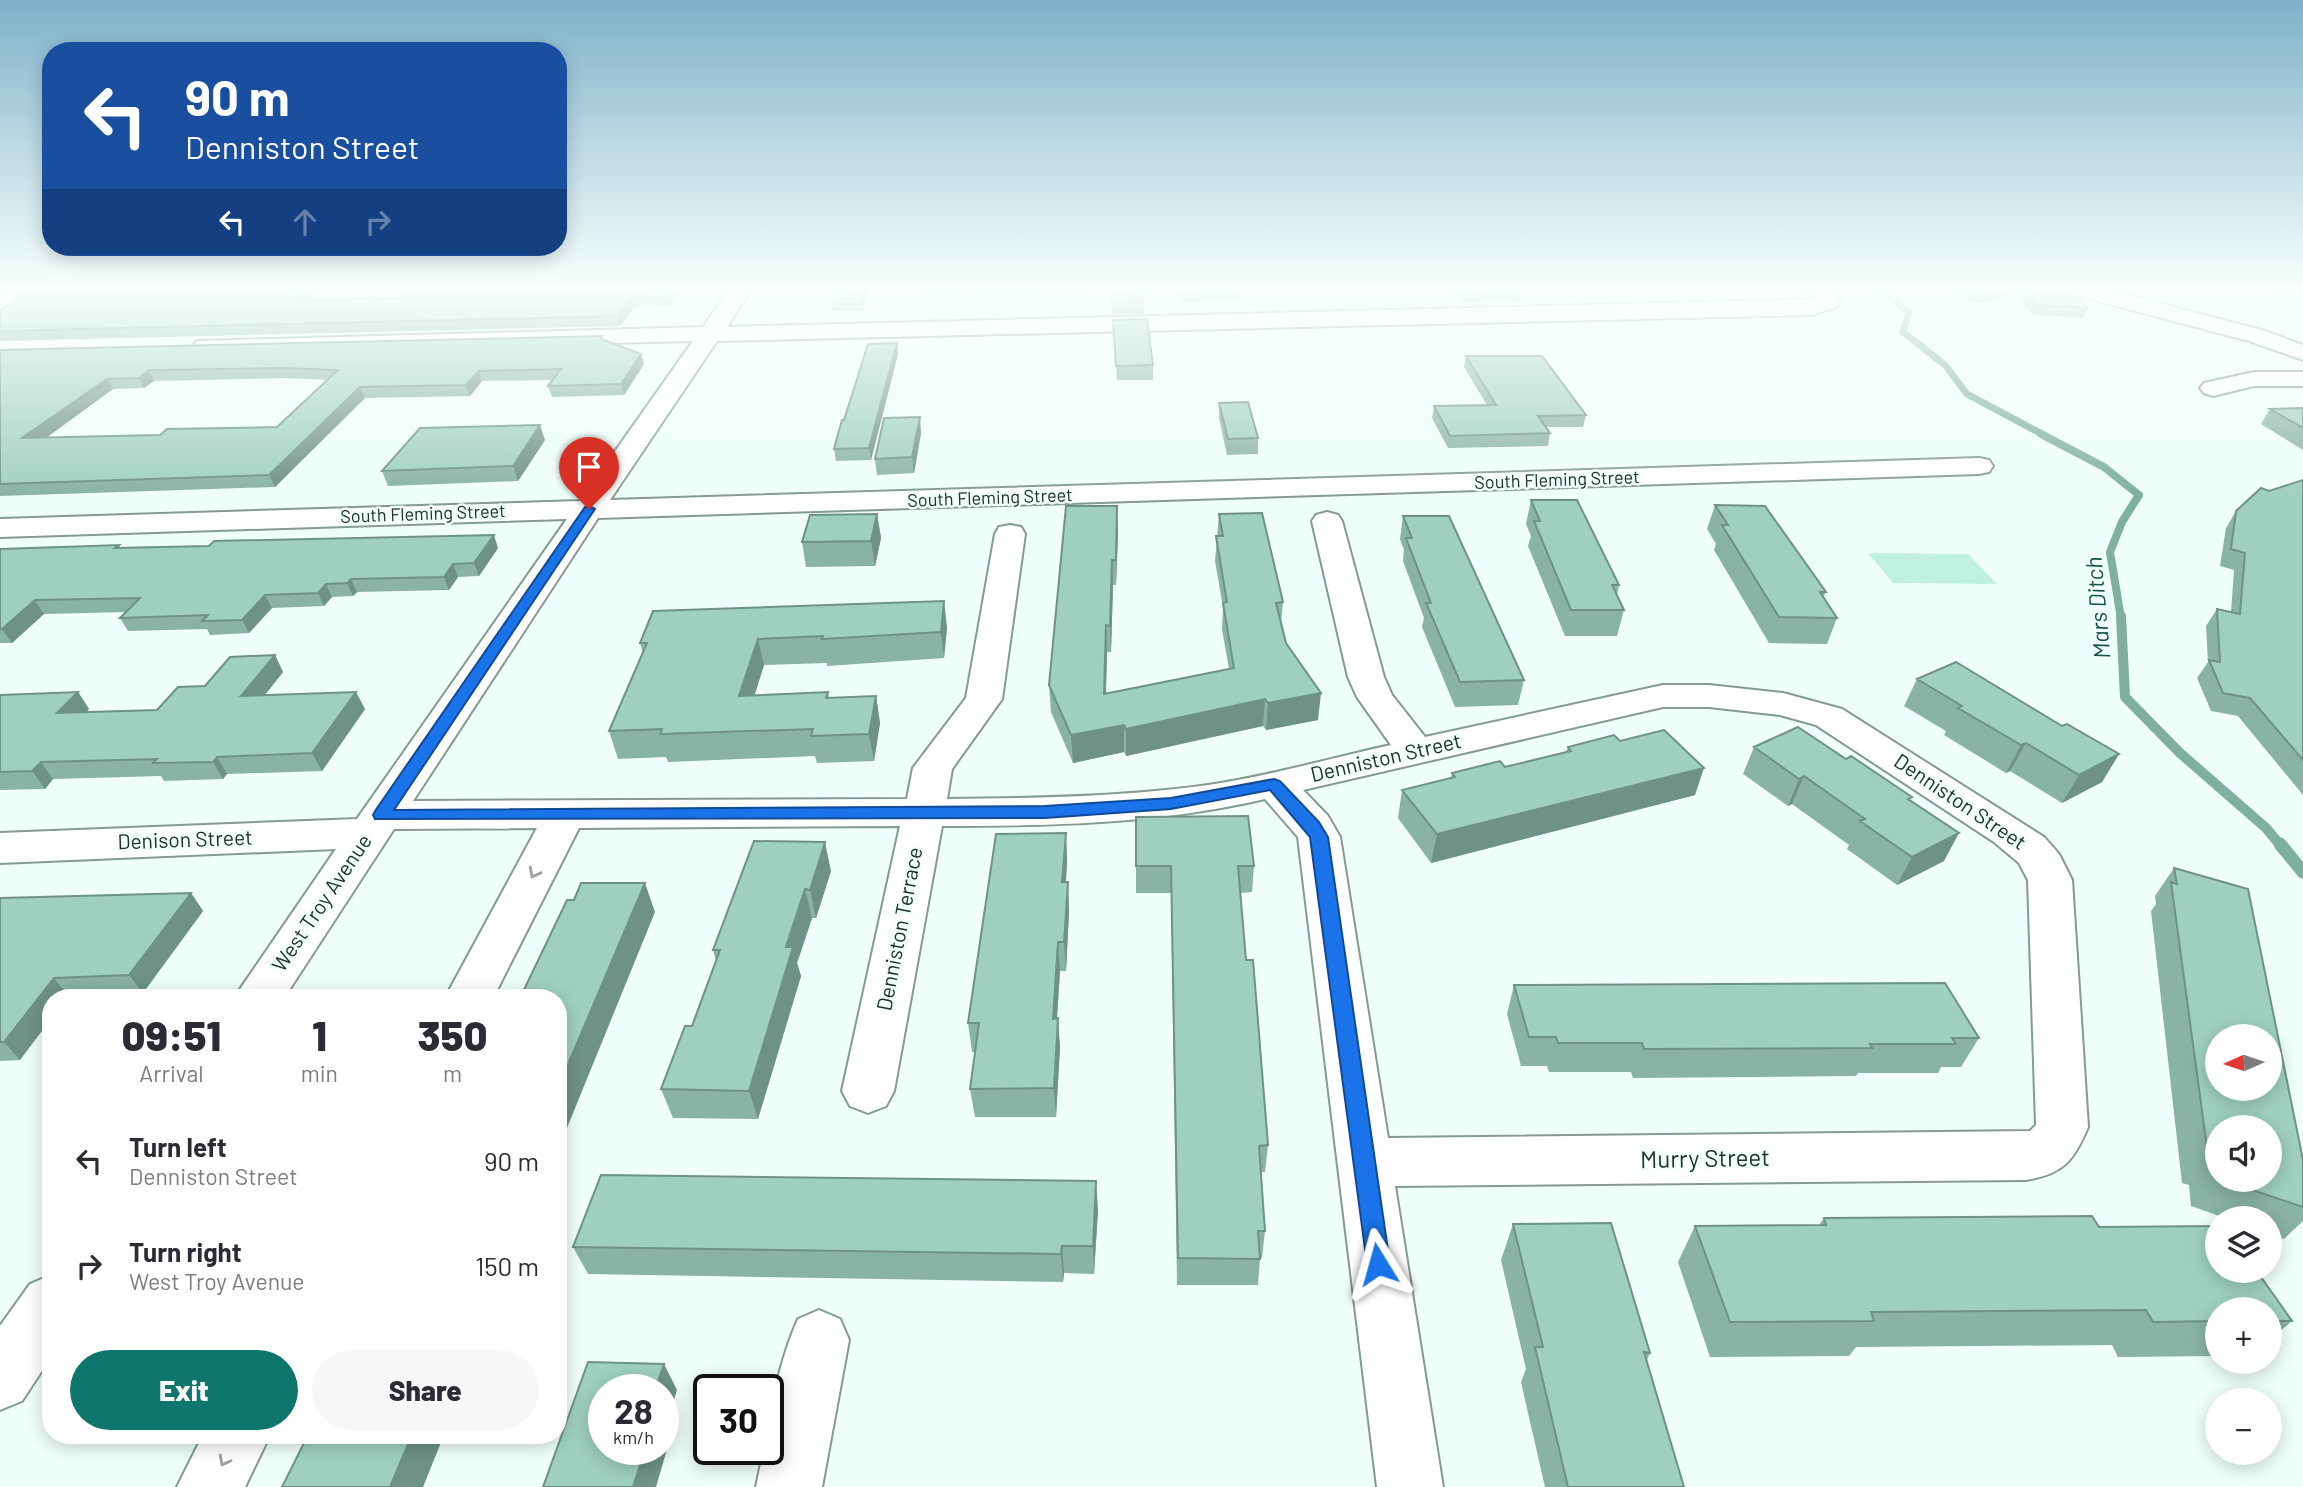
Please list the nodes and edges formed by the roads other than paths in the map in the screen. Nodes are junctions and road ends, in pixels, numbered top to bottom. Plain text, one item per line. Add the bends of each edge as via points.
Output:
1 (694, 357) edge
2 (2303, 379) edge
3 (2213, 388) dead end
4 (1979, 466) dead end
5 (589, 509) junction
6 (1327, 521) dead end
7 (0, 527) edge
8 (1010, 534) dead end
9 (1415, 750) junction
10 (1274, 784) junction
11 (924, 811) junction
12 (566, 813) junction
13 (376, 824) junction
14 (0, 848) edge
15 (264, 989) edge
16 (474, 989) edge
17 (868, 1091) dead end
18 (2045, 1152) joint
19 (1364, 1162) junction
20 (42, 1317) edge
21 (819, 1340) dead end
22 (0, 1379) edge
23 (233, 1444) edge
24 (210, 1487) edge
25 (789, 1487) edge
26 (1410, 1487) edge

1 - 5 street, West Troy Avenue
2 - 3 street via 2254,379
4 - 5 street, South Fleming Street
5 - 7 street, South Fleming Street
5 - 13 street, West Troy Avenue
6 - 9 street via 1366,677 1375,697
8 - 11 street, Denniston Terrace via 984,699 933,768
9 - 10 street, Denniston Street
9 - 18 street, Denniston Street via 1663,696 1783,704 1839,723 2009,832 2046,867 2062,1127 2055,1144
10 - 11 street, Denniston Street via 1146,806 1045,812
10 - 19 street via 1319,837
11 - 12 street, Denniston Street
11 - 17 street, Denniston Terrace
12 - 13 street, Denniston Street
12 -> 16 street
13 - 14 street, Denison Street
13 - 15 street, West Troy Avenue
18 - 19 street, Murry Street via 2026,1156
19 - 26 street
20 - 22 street
21 - 25 street
23 -> 24 street

